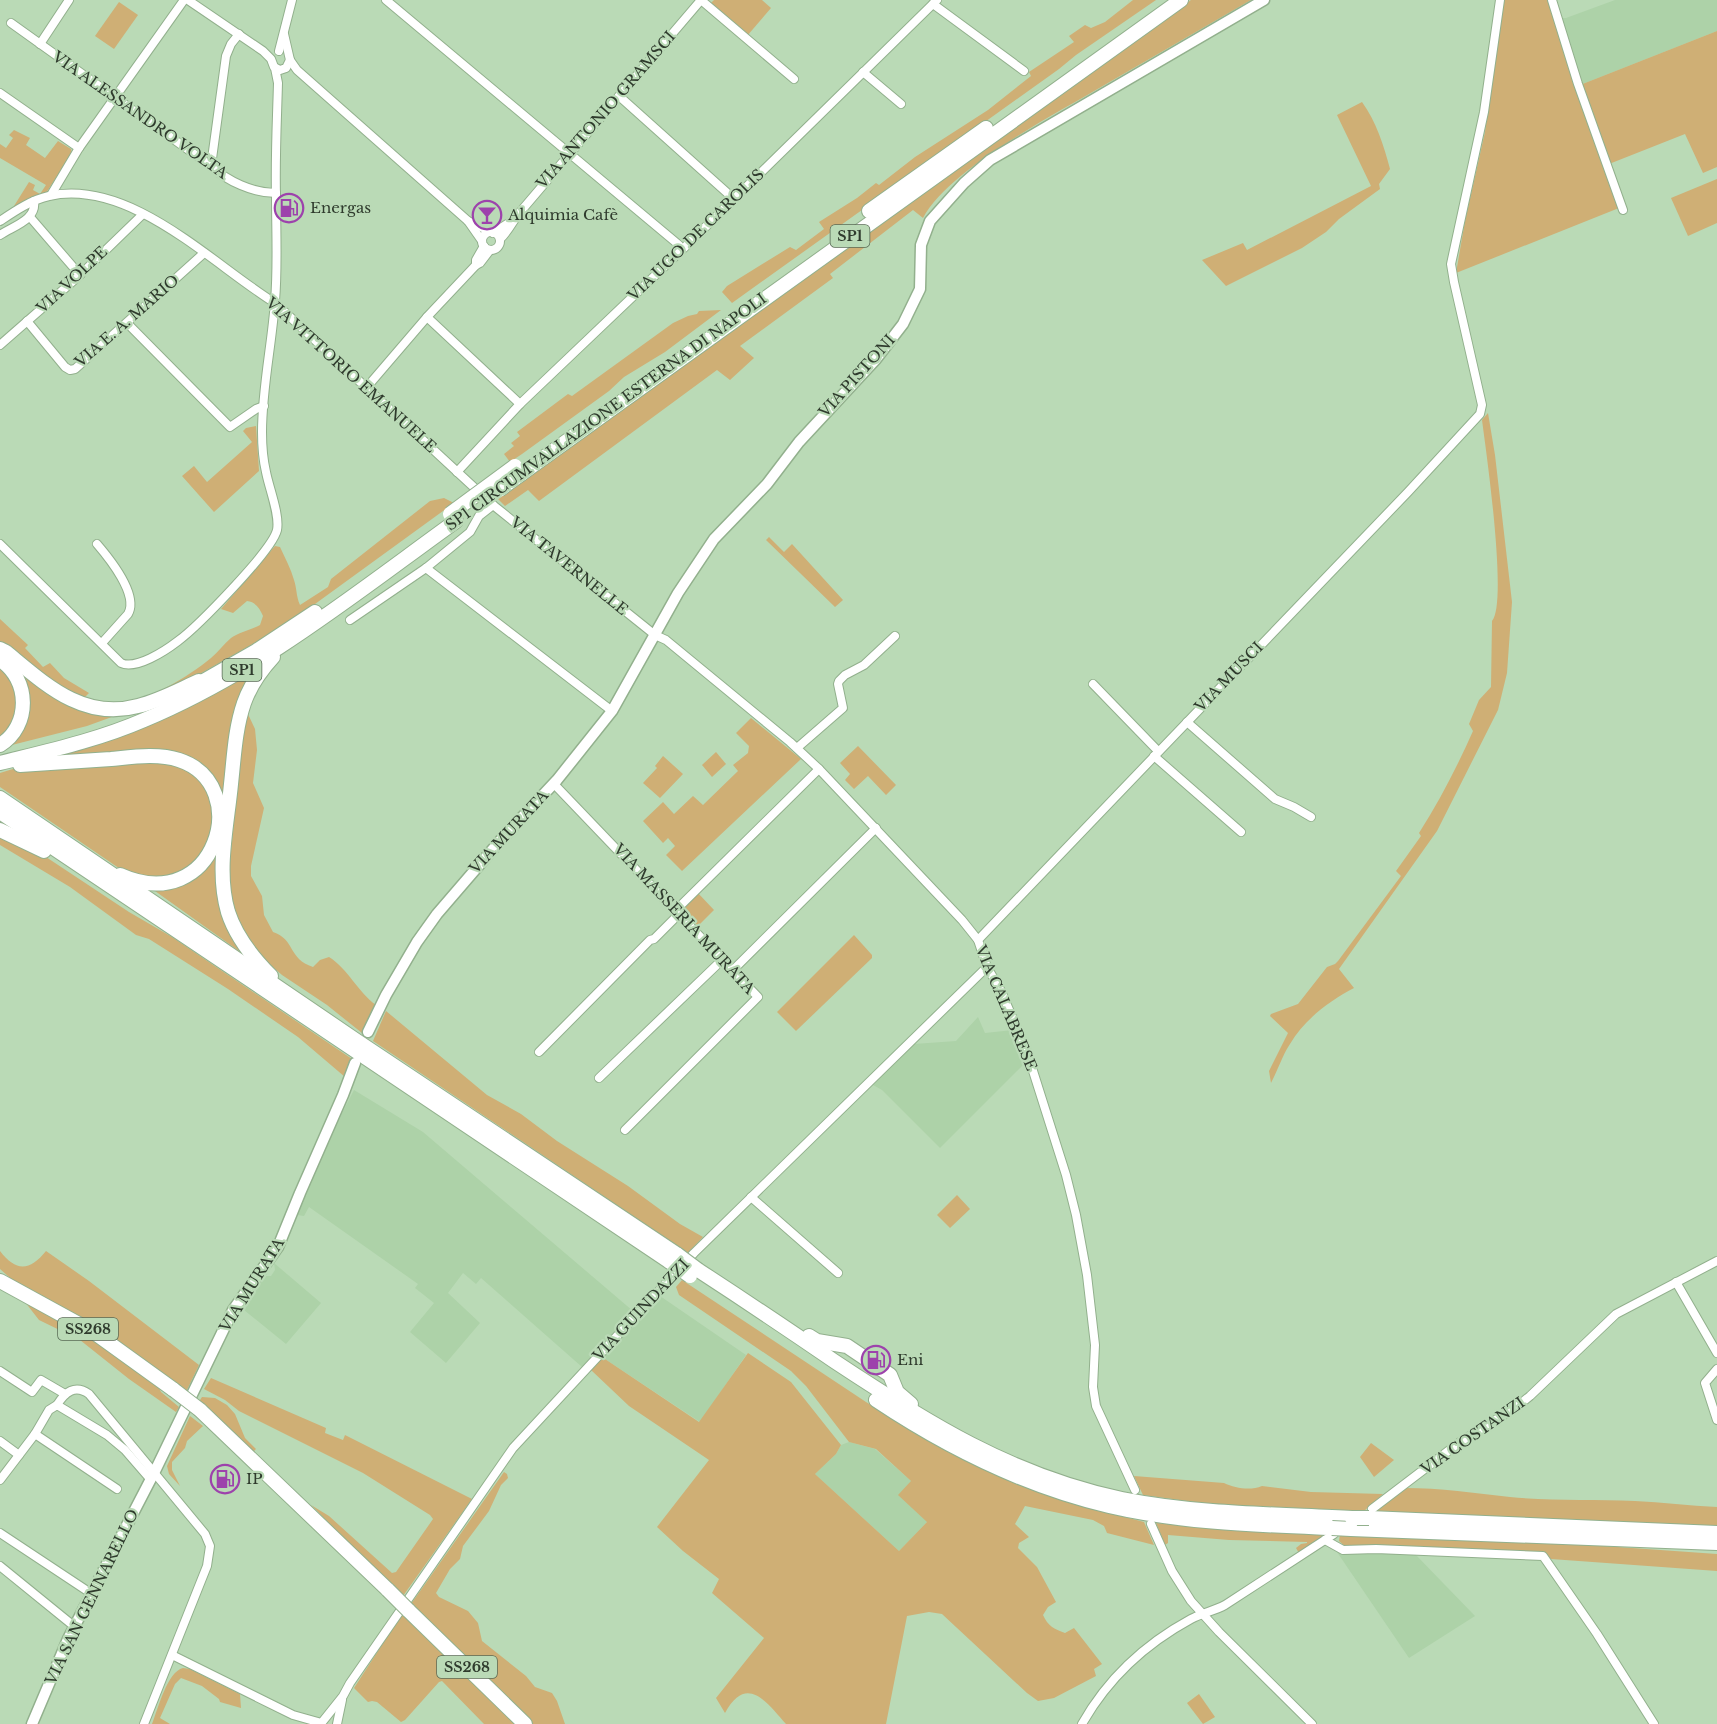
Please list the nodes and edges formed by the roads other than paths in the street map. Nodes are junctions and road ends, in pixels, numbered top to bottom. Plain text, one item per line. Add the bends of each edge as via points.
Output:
1 (186, 0) edge
2 (292, 0) edge
3 (386, 0) edge
4 (701, 0) edge
5 (1166, 0) edge
6 (1181, 0) edge
7 (1264, 0) edge
8 (1500, 0) edge
9 (1552, 0) edge
10 (65, 2) edge
11 (935, 2) edge
12 (11, 23) dead end
13 (239, 34) junction
14 (284, 34) junction
15 (40, 44) junction
16 (274, 54) junction
17 (284, 64) junction
18 (1024, 71) dead end
19 (863, 72) junction
20 (794, 79) dead end
21 (0, 93) edge
22 (619, 96) junction
23 (115, 97) junction
24 (901, 104) dead end
25 (79, 148) junction
26 (569, 154) junction
27 (211, 166) junction
28 (276, 193) junction
29 (51, 195) junction
30 (734, 198) junction
31 (34, 201) junction
32 (1623, 210) dead end
33 (143, 214) junction
34 (30, 217) junction
35 (0, 221) edge
36 (468, 221) junction
37 (512, 221) junction
38 (492, 232) junction
39 (0, 235) edge
40 (500, 239) junction
41 (679, 245) dead end
42 (485, 246) junction
43 (204, 253) junction
44 (80, 275) junction
45 (275, 303) junction
46 (427, 317) junction
47 (27, 321) junction
48 (127, 323) junction
49 (0, 345) edge
50 (367, 387) junction
51 (520, 404) junction
52 (264, 406) junction
53 (518, 470) junction
54 (457, 472) junction
55 (493, 505) junction
56 (453, 518) junction
57 (0, 544) edge
58 (97, 544) dead end
59 (426, 568) junction
60 (350, 620) dead end
61 (655, 635) junction
62 (895, 636) dead end
63 (102, 643) junction
64 (282, 646) junction
65 (0, 649) edge
66 (0, 660) edge
67 (215, 675) junction
68 (1094, 684) dead end
69 (612, 711) junction
70 (1187, 722) junction
71 (0, 745) edge
72 (796, 748) junction
73 (0, 754) edge
74 (1156, 754) junction
75 (0, 765) edge
76 (819, 769) junction
77 (554, 784) junction
78 (0, 798) edge
79 (0, 812) edge
80 (1311, 817) dead end
81 (876, 828) junction
82 (0, 830) edge
83 (1241, 832) dead end
84 (93, 863) junction
85 (678, 912) junction
86 (153, 916) junction
87 (978, 940) junction
88 (723, 959) junction
89 (987, 967) junction
90 (733, 970) junction
91 (292, 996) junction
92 (368, 1032) dead end
93 (539, 1052) dead end
94 (355, 1063) dead end
95 (599, 1078) dead end
96 (625, 1130) dead end
97 (752, 1197) junction
98 (674, 1259) junction
99 (1717, 1261) edge
100 (694, 1273) junction
101 (838, 1273) dead end
102 (1676, 1282) junction
103 (4, 1283) edge
104 (756, 1309) junction
105 (1717, 1353) edge
106 (1717, 1369) edge
107 (0, 1371) edge
108 (64, 1394) junction
109 (57, 1405) junction
110 (1717, 1420) edge
111 (35, 1434) junction
112 (0, 1441) edge
113 (974, 1447) junction
114 (19, 1455) junction
115 (153, 1476) junction
116 (0, 1480) edge
117 (117, 1489) dead end
118 (1135, 1490) dead end
119 (1371, 1513) junction
120 (1352, 1523) junction
121 (1151, 1524) dead end
122 (0, 1533) edge
123 (1717, 1533) edge
124 (1330, 1534) junction
125 (1717, 1543) edge
126 (0, 1566) edge
127 (92, 1594) junction
128 (1202, 1614) junction
129 (75, 1627) junction
130 (172, 1655) junction
131 (344, 1696) junction
132 (293, 1715) junction
133 (319, 1722) edge
134 (32, 1724) edge
135 (144, 1724) edge
136 (302, 1724) edge
137 (332, 1724) edge
138 (337, 1724) edge
139 (525, 1724) edge
140 (1082, 1724) edge
141 (1312, 1724) edge
142 (1654, 1724) edge

1 - 13 street
1 - 23 street
2 - 14 street
3 - 26 street
4 - 20 street
4 - 22 street, VIA ANTONIO GRAMSCI
5 - 53 highway, SP1 CIRCUMVALLAZIONE ESTERNA DI NAPOLI / SP1 via 934,164
6 - 53 highway, SP1 CIRCUMVALLAZIONE ESTERNA DI NAPOLI / SP1
7 - 61 street, VIA PISTONI via 990,160 964,183 930,221 921,245 920,289 903,324 767,484 714,539
8 - 70 street, VIA MUSCI via 1484,112 1451,264 1482,405 1480,414
9 - 32 street
10 - 15 street
11 - 18 street
11 - 19 street, VIA UGO DE CAROLIS
12 - 15 street, VIA ALESSANDRO VOLTA
13 - 16 street
13 - 27 street via 226,56
14 - 16 street
14 - 17 street
15 - 23 street, VIA ALESSANDRO VOLTA
16 - 17 street
16 - 17 street via 285,52
17 - 28 street via 278,83
17 - 36 street via 297,70
19 - 24 street
19 - 30 street, VIA UGO DE CAROLIS
21 - 25 street
22 - 26 street, VIA ANTONIO GRAMSCI
22 - 30 street
23 - 25 street
23 - 27 street, VIA ALESSANDRO VOLTA
25 - 29 street
26 - 37 street, VIA ANTONIO GRAMSCI
26 - 41 street
27 - 28 street, VIA ALESSANDRO VOLTA via 220,175 256,191
28 - 45 street
29 - 31 street
29 - 33 street, VIA VITTORIO EMANUELE via 99,198
30 - 51 street, VIA UGO DE CAROLIS
31 - 34 street
31 - 35 street
33 - 43 street, VIA VITTORIO EMANUELE via 166,225
33 - 44 street, VIA VOLPE
34 - 39 street
34 - 44 street
36 - 38 street
36 - 42 street
37 - 38 street, VIA ANTONIO GRAMSCI
37 - 40 street, VIA ANTONIO GRAMSCI
38 - 40 street
38 - 42 street, VIA ANTONIO GRAMSCI via 484,236
40 - 42 street, VIA ANTONIO GRAMSCI via 498,247
42 - 46 street via 476,264
43 - 45 street, VIA VITTORIO EMANUELE
43 - 48 street, VIA E. A. MARIO
44 - 47 street, VIA VOLPE
45 - 50 street, VIA VITTORIO EMANUELE
45 - 52 street
46 - 50 street
46 - 51 street
47 - 48 street, VIA E. A. MARIO via 70,370
47 - 49 street, VIA VOLPE
48 - 52 street via 230,428
50 - 54 street, VIA VITTORIO EMANUELE
51 - 54 street, VIA UGO DE CAROLIS
52 - 63 street via 263,451 277,515 274,536 238,582 186,635 151,657 127,666
53 - 56 highway, SP1 CIRCUMVALLAZIONE ESTERNA DI NAPOLI / SP1, bridge
54 - 55 street, VIA TAVERNELLE
55 - 59 street via 479,516 470,532
55 - 61 street, VIA TAVERNELLE
56 - 64 highway, SP1 CIRCUMVALLAZIONE ESTERNA DI NAPOLI / SP1
56 - 67 highway, SP1 CIRCUMVALLAZIONE ESTERNA DI NAPOLI / SP1
57 - 63 street
58 - 63 street via 118,569 131,608
59 - 60 street
59 - 69 street
61 - 69 street, VIA MURATA
61 - 72 street, VIA CALABRESE
62 - 72 street via 864,665 842,677 838,684 843,708
64 - 75 highway, SP1 CIRCUMVALLAZIONE ESTERNA DI NAPOLI / SP1 via 220,683 143,721
64 - 91 highway via 256,679 241,712 223,877 234,928 250,953
65 - 67 highway via 55,692 88,706 111,709 137,707
66 - 71 highway via 18,679 23,702 17,729
67 - 73 highway, SP1 CIRCUMVALLAZIONE ESTERNA DI NAPOLI / SP1 via 167,700 91,731
68 - 74 street
69 - 77 street, VIA MURATA
70 - 74 street, VIA MUSCI
70 - 80 street via 1275,800
72 - 76 street, VIA CALABRESE
74 - 83 street
74 - 87 street, VIA MUSCI
75 - 84 highway via 160,757 179,760 210,783 218,806 216,840 196,868 177,881 144,883
76 - 81 street, VIA CALABRESE
76 - 85 street
77 - 85 street, VIA MASSERIA MURATA
77 - 92 street, VIA MURATA via 498,842 427,927
78 - 84 highway
79 - 86 highway
81 - 87 street, VIA CALABRESE
81 - 90 street
82 - 86 highway via 40,848 136,910
84 - 91 highway
85 - 88 street, VIA MASSERIA MURATA
85 - 93 street
86 - 98 highway
87 - 89 street, VIA CALABRESE
88 - 90 street, VIA MASSERIA MURATA
88 - 95 street
89 - 97 street, VIA GUINDAZZI
89 - 118 street, VIA CALABRESE via 1027,1052 1056,1142 1087,1275 1095,1345 1096,1406
90 - 96 street, VIA MASSERIA MURATA via 757,998
91 - 98 highway
94 - 115 street, VIA MURATA via 278,1247 233,1310
97 - 101 street
97 - 131 street, VIA GUINDAZZI via 694,1253 513,1448
98 - 100 highway, bridge
99 - 102 street, VIA COSTANZI
100 - 104 highway
100 - 124 highway via 919,1428 1018,1477 1090,1501 1148,1514
102 - 105 street
102 - 119 street, VIA COSTANZI via 1616,1314 1530,1396 1460,1442
103 - 139 highway, SS268, bridge via 95,1333 200,1410
104 - 113 highway via 893,1400
104 - 113 highway via 771,1311 817,1341 848,1346 890,1375 897,1392 909,1403 959,1432
106 - 110 street via 1705,1383
107 - 108 street via 32,1392 41,1380
108 - 109 street
108 - 115 street via 82,1389 89,1394
109 - 111 street
109 - 115 street via 106,1435
111 - 114 street
111 - 117 street
112 - 114 street
113 - 120 highway via 1046,1477 1122,1498 1201,1510
114 - 116 street
115 - 127 street, VIA SAN GENNARELLO
115 - 130 street via 205,1534 210,1546 207,1566
119 - 120 highway, bridge
119 - 123 highway
120 - 124 highway, bridge
120 - 125 highway
121 - 128 street via 1182,1588
122 - 127 street
124 - 128 street via 1226,1605
124 - 142 street via 1343,1550 1543,1556
126 - 129 street
127 - 129 street, VIA SAN GENNARELLO
128 - 140 street via 1151,1644 1126,1665 1092,1705
128 - 141 street
129 - 134 street, VIA SAN GENNARELLO
130 - 132 street
130 - 135 street
131 - 133 street, VIA GUINDAZZI
131 - 138 street, VIA GUINDAZZI
132 - 133 street
132 - 136 street
133 - 137 street

